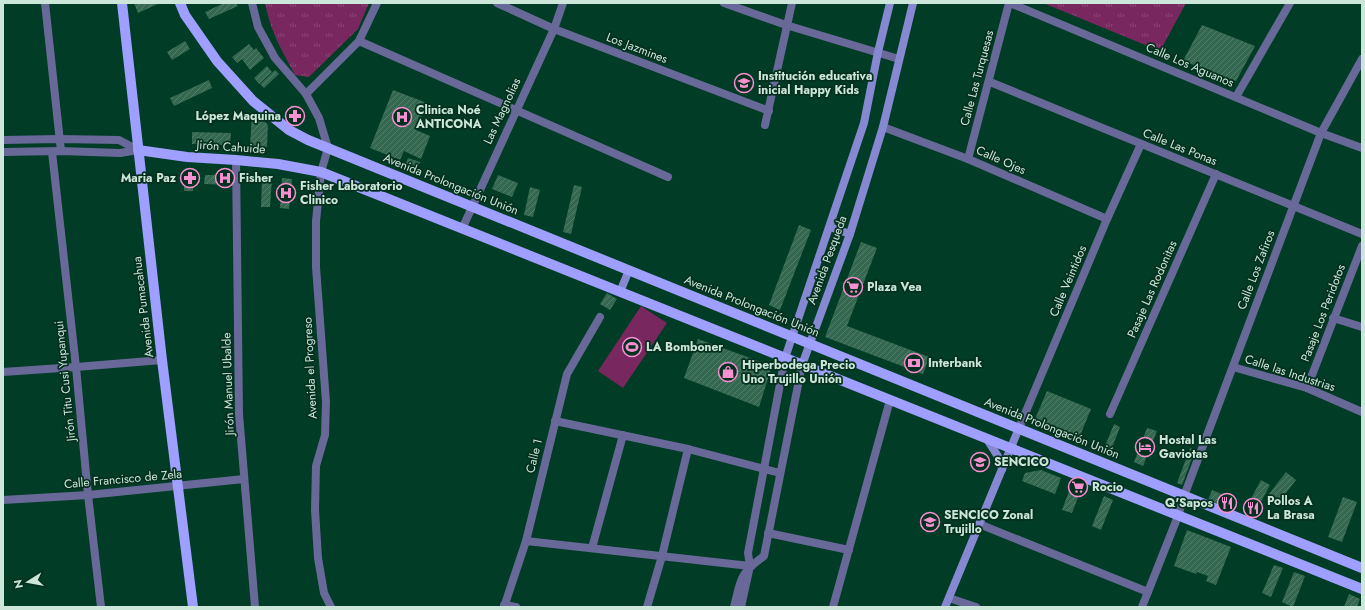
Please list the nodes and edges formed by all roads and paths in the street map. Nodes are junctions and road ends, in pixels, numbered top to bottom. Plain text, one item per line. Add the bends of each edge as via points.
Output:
1 (45, 3) edge
2 (122, 3) edge
3 (180, 3) edge
4 (252, 3) edge
5 (378, 3) edge
6 (497, 3) edge
7 (563, 3) edge
8 (724, 3) edge
9 (792, 3) edge
10 (890, 3) edge
11 (913, 3) edge
12 (1009, 3) edge
13 (1290, 3) edge
14 (786, 25) junction
15 (554, 29) junction
16 (359, 41) junction
17 (878, 52) junction
18 (899, 59) junction
19 (1362, 59) edge
20 (990, 82) junction
21 (306, 94) junction
22 (1236, 97) junction
23 (516, 110) junction
24 (769, 111) junction
25 (766, 125) dead end
26 (883, 127) junction
27 (1321, 132) junction
28 (59, 139) junction
29 (3, 140) edge
30 (1141, 144) junction
31 (328, 148) junction
32 (1362, 148) edge
33 (138, 150) junction
34 (62, 151) junction
35 (3, 152) edge
36 (52, 152) junction
37 (968, 159) junction
38 (236, 160) junction
39 (321, 172) junction
40 (1216, 174) junction
41 (668, 177) dead end
42 (471, 206) junction
43 (1293, 206) junction
44 (1107, 220) junction
45 (830, 226) junction
46 (462, 229) junction
47 (850, 234) junction
48 (1362, 234) edge
49 (1362, 246) edge
50 (629, 270) junction
51 (620, 292) junction
52 (600, 317) dead end
53 (1333, 318) junction
54 (1362, 327) edge
55 (792, 336) junction
56 (810, 343) junction
57 (785, 358) junction
58 (162, 360) junction
59 (802, 365) junction
60 (1233, 366) junction
61 (76, 368) junction
62 (3, 372) edge
63 (1307, 388) junction
64 (890, 400) junction
65 (1362, 412) edge
66 (1110, 414) dead end
67 (555, 421) junction
68 (1019, 428) junction
69 (623, 435) junction
70 (987, 439) junction
71 (1010, 448) junction
72 (688, 449) junction
73 (764, 468) junction
74 (1002, 469) junction
75 (780, 473) junction
76 (244, 479) junction
77 (178, 485) junction
78 (88, 495) junction
79 (1184, 496) junction
80 (3, 500) edge
81 (1178, 516) junction
82 (979, 524) junction
83 (768, 533) junction
84 (526, 541) junction
85 (592, 548) junction
86 (849, 550) junction
87 (662, 556) junction
88 (750, 566) junction
89 (1362, 568) edge
90 (1362, 589) edge
91 (1148, 592) junction
92 (949, 598) junction
93 (504, 606) edge
94 (101, 607) edge
95 (193, 607) edge
96 (255, 607) edge
97 (331, 607) edge
98 (516, 607) edge
99 (647, 607) edge
100 (734, 607) edge
101 (741, 607) edge
102 (833, 607) edge
103 (945, 607) edge
104 (976, 607) edge
105 (1142, 607) edge

1 - 28 street
2 - 33 main road, Avenida Pumacahua
3 - 31 main road, Avenida Prolongación Unión via 185,15 217,61 253,101 289,130
4 - 21 street via 258,27 275,58
5 - 16 street
6 - 15 street, Los Jazmines
7 - 15 street, Las Magnolias
8 - 14 street
9 - 14 street
10 - 17 main road, Avenida Pesqueda
11 - 18 main road, Avenida Pesqueda
12 - 20 street, Calle Las Turquesas
12 - 22 street, Calle Los Aguanos
13 - 22 street
14 - 17 street
14 - 24 street
15 - 23 street, Las Magnolias
15 - 24 street, Los Jazmines
16 - 21 street
16 - 23 street
17 - 18 street
17 - 45 main road, Avenida Pesqueda via 864,123
18 - 26 main road, Avenida Pesqueda
19 - 27 street, Calle Los Zafiros
20 - 30 street, Calle Las Ponas
20 - 37 street, Calle Las Turquesas
21 - 31 street via 319,118
22 - 27 street, Calle Los Aguanos
23 - 41 street
23 - 42 street, Las Magnolias
24 - 25 street
26 - 37 street, Calle Ojes
26 - 47 main road, Avenida Pesqueda
27 - 32 street, Calle Los Aguanos
27 - 43 street, Calle Los Zafiros
28 - 29 street, Jirón Cahuide
28 - 33 street, Jirón Cahuide via 119,140
28 - 34 street
30 - 40 street, Calle Las Ponas
30 - 44 street, Calle Veintidos
31 - 39 street, Avenida el Progreso
31 - 42 main road, Avenida Prolongación Unión
33 - 34 street, Jirón Cahuide via 120,153
33 - 38 main road, Jirón Cahuide
33 - 58 main road, Avenida Pumacahua
34 - 36 street, Jirón Cahuide
35 - 36 street, Jirón Cahuide
36 - 61 street, Jirón Titu Cusi Yupanqui
37 - 44 street, Calle Ojes
38 - 39 main road, Jirón Cahuide
38 - 76 street, Jirón Manuel Ubalde via 239,414
39 - 46 main road
39 - 97 street, Avenida el Progreso via 316,221 316,267 326,402 325,435 316,466 315,510 318,558 324,593
40 - 43 street, Calle Las Ponas
40 - 66 street, Pasaje Las Rodonitas
42 - 46 street, Las Magnolias
42 - 50 main road, Avenida Prolongación Unión
43 - 48 street, Calle Las Ponas
43 - 60 street, Calle Los Zafiros
44 - 68 street, Calle Veintidos
45 - 47 main road
45 - 55 main road, Avenida Pesqueda
46 - 51 main road
47 - 56 main road, Avenida Pesqueda
49 - 53 street, Pasaje Los Peridotos
50 - 51 main road
50 - 55 main road, Avenida Prolongación Unión
51 - 57 main road
52 - 67 street, Calle 1 via 567,374
53 - 54 street
53 - 63 street, Pasaje Los Peridotos
55 - 56 main road, Avenida Prolongación Unión
55 - 57 main road, Avenida Pesqueda
56 - 59 main road, Avenida Pesqueda
56 - 68 main road, Avenida Prolongación Unión
57 - 59 main road
57 - 73 street, Avenida Pesqueda
58 - 61 street
58 - 77 main road, Avenida Pumacahua
59 - 64 main road
59 - 75 street, Avenida Pesqueda
60 - 63 street, Calle las Industrias
60 - 79 street, Calle Los Zafiros
61 - 62 street
61 - 78 street, Jirón Titu Cusi Yupanqui
63 - 65 street, Calle las Industrias
64 - 70 main road
64 - 86 street
67 - 69 street
67 - 84 street, Calle 1
68 - 71 main road
68 - 79 main road, Avenida Prolongación Unión
69 - 72 street
69 - 85 street
70 - 71 main road
70 - 74 main road via 999,458
71 - 74 main road
71 - 81 main road
72 - 73 street
72 - 87 street
73 - 75 street
73 - 88 street, Avenida Pesqueda via 748,553
74 - 82 main road
75 - 83 street, Avenida Pesqueda
76 - 77 street, Calle Francisco de Zela
76 - 96 street, Jirón Manuel Ubalde
77 - 78 street, Calle Francisco de Zela
77 - 95 main road, Avenida Pumacahua
78 - 80 street, Calle Francisco de Zela
78 - 94 street, Jirón Titu Cusi Yupanqui
79 - 81 street, Calle Los Zafiros
79 - 89 main road, Avenida Prolongación Unión
81 - 90 main road
81 - 91 street, Calle Los Zafiros
82 - 91 street
82 - 92 main road
83 - 86 street
83 - 88 street, Avenida Pesqueda via 764,556
84 - 85 street
84 - 93 street, Calle 1
85 - 87 street
86 - 102 street
87 - 88 street
87 - 99 street
88 - 100 street via 741,577
88 - 101 street, Avenida Pesqueda
91 - 105 street, Calle Los Zafiros
92 - 103 main road
92 - 104 street
93 - 98 street

